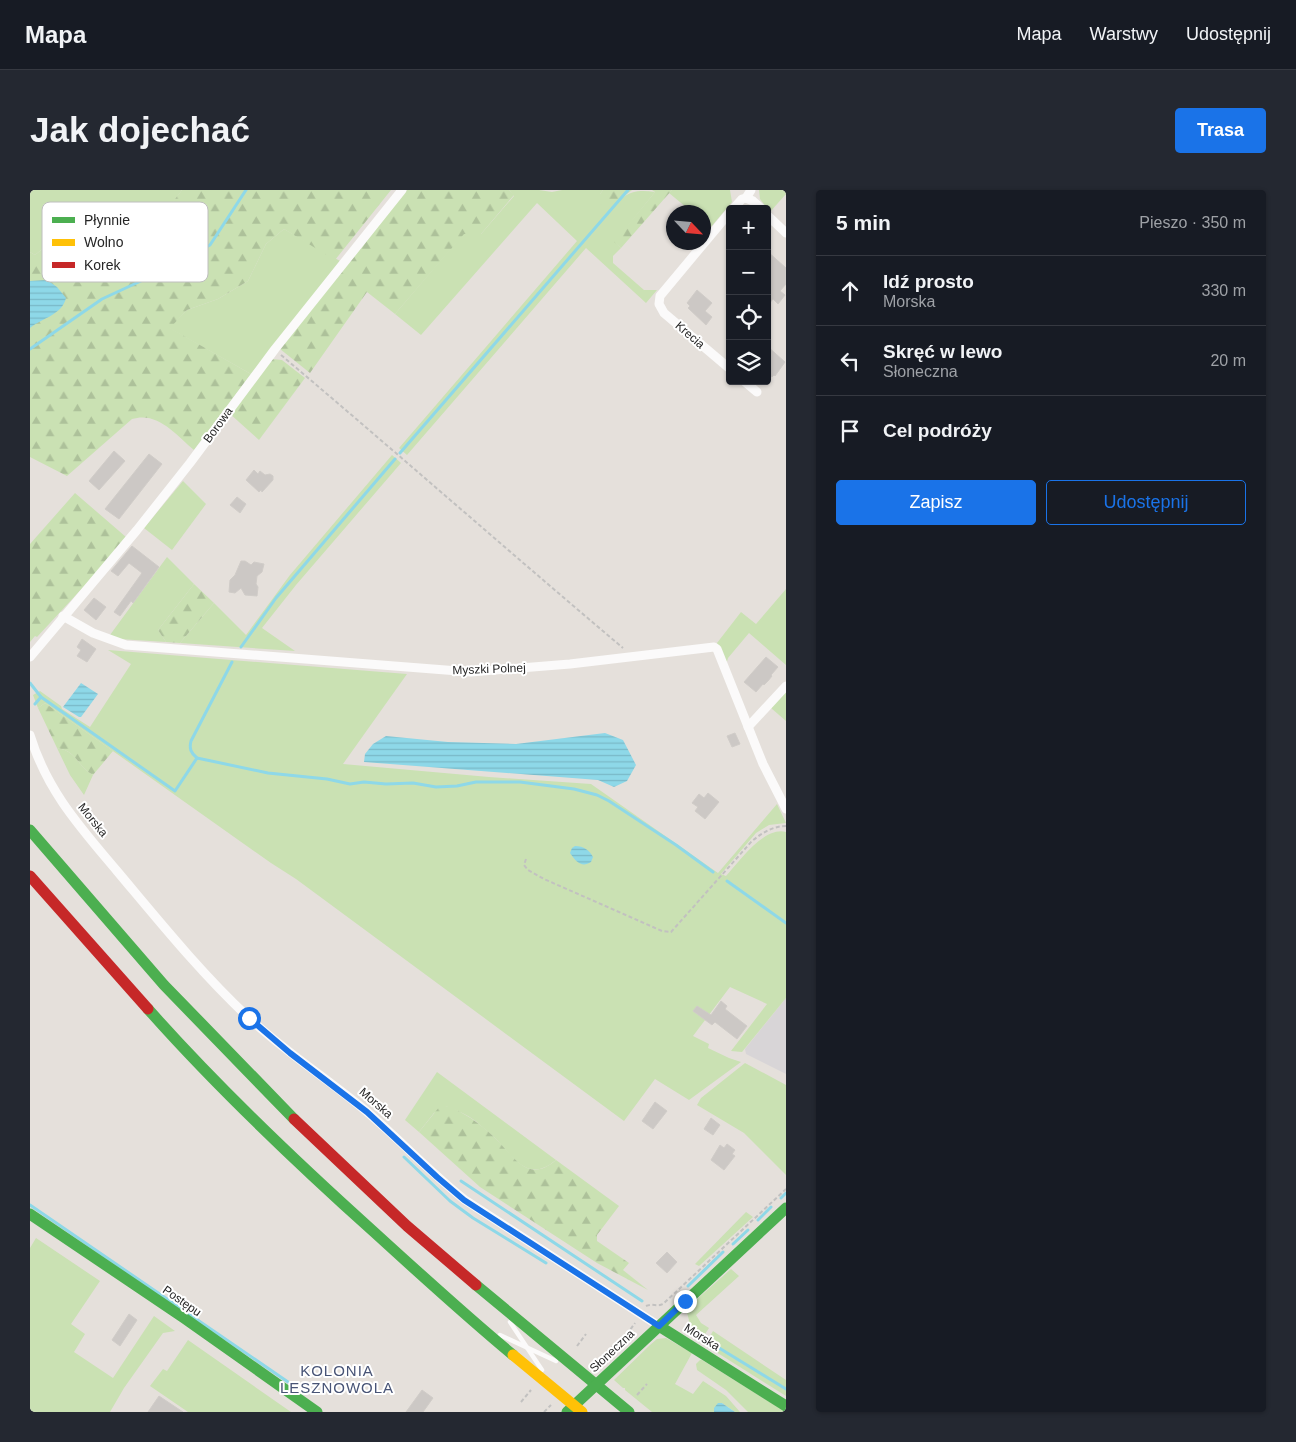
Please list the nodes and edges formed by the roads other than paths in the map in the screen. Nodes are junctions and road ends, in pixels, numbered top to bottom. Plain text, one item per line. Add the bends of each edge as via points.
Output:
1 (402, 190) edge
2 (748, 194) edge
3 (736, 205) edge
4 (757, 205) edge
5 (726, 217) edge
6 (771, 218) edge
7 (786, 234) edge
8 (726, 366) edge
9 (749, 385) edge
10 (757, 392) dead end
11 (63, 616) junction
12 (30, 657) edge
13 (786, 686) edge
14 (748, 727) junction
15 (30, 736) edge
16 (786, 809) edge
17 (30, 830) edge
18 (30, 876) edge
19 (786, 1208) edge
20 (30, 1214) edge
21 (497, 1303) junction
22 (476, 1324) junction
23 (659, 1326) junction
24 (526, 1347) junction
25 (578, 1371) junction
26 (557, 1392) junction
27 (786, 1406) edge
28 (316, 1412) edge
29 (567, 1412) edge
30 (582, 1412) edge
31 (629, 1412) edge

1 - 11 street, Borowa via 142,523
2 - 3 street
2 - 4 street
5 - 8 street, Krecia via 660,296 658,304 664,313
6 - 7 street
9 - 10 street
11 - 12 street, Borowa
11 - 14 street, Myszki Polnej via 126,645 461,671 560,665 711,646 716,648
13 - 14 street
14 - 16 street, Myszki Polnej
15 - 23 street, Morska via 48,780 71,816 215,985 249,1018 367,1112 464,1200
17 - 21 main road via 150,970 287,1112 407,1226
18 - 22 main road via 192,1059 311,1175
19 - 23 main road, Słoneczna
20 - 28 main road, Postępu
21 - 24 lane
21 - 25 main road
22 - 24 lane
22 - 26 main road
23 - 27 main road, Morska
23 - 29 main road, Słoneczna
24 - 25 lane
24 - 26 lane
25 - 31 main road
26 - 30 main road

